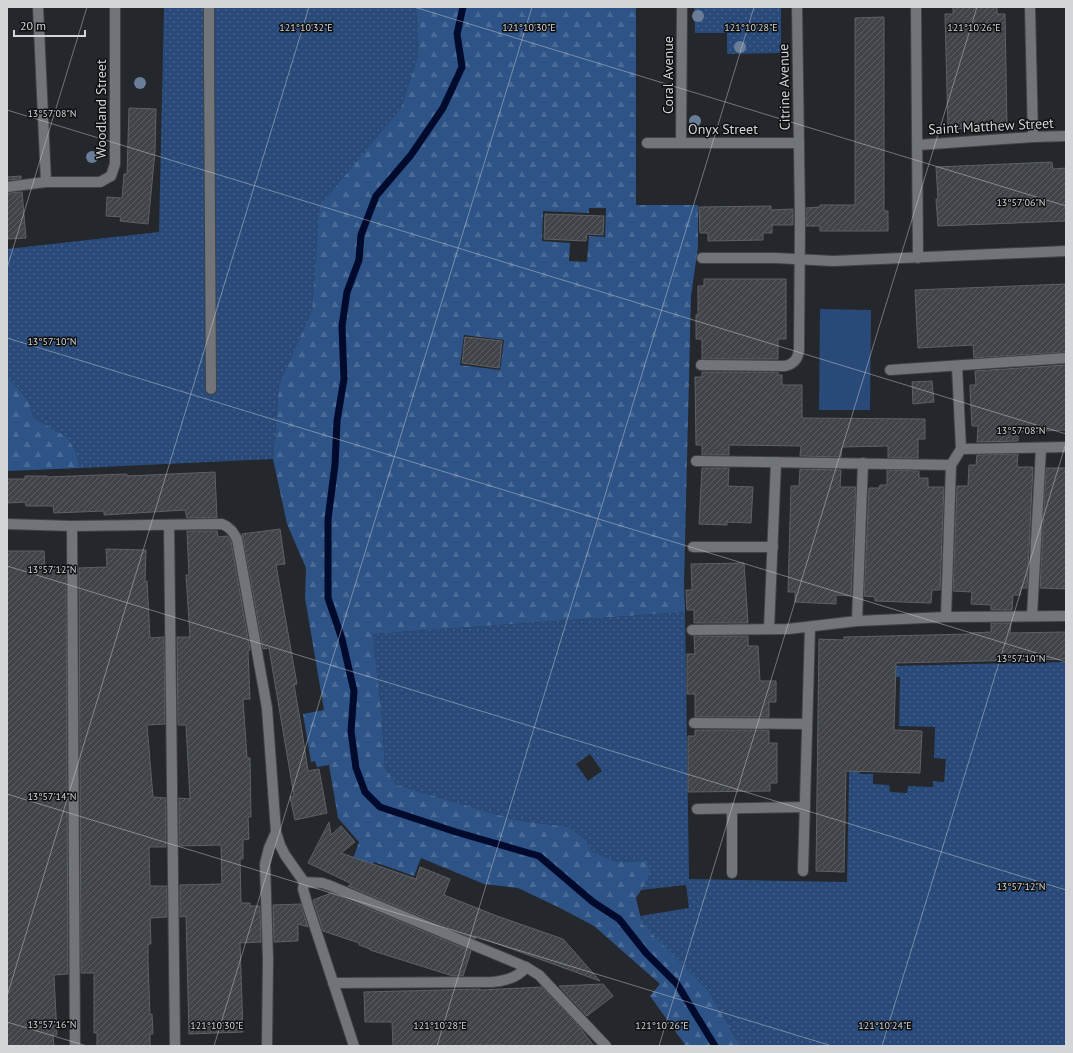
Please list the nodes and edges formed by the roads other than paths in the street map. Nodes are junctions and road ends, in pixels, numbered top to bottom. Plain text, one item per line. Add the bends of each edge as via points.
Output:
1 (38, 7) edge
2 (115, 7) edge
3 (210, 7) edge
4 (682, 7) edge
5 (797, 7) edge
6 (916, 7) edge
7 (1030, 7) edge
8 (1066, 136) edge
9 (1033, 137) junction
10 (647, 143) dead end
11 (681, 143) junction
12 (799, 143) junction
13 (918, 144) junction
14 (46, 182) junction
15 (7, 186) edge
16 (1066, 251) edge
17 (702, 258) dead end
18 (918, 258) junction
19 (800, 259) junction
20 (1066, 358) edge
21 (701, 365) dead end
22 (957, 366) junction
23 (890, 370) dead end
24 (211, 389) dead end
25 (1066, 447) edge
26 (1041, 448) junction
27 (960, 449) junction
28 (696, 461) dead end
29 (776, 462) junction
30 (863, 463) junction
31 (951, 465) junction
32 (7, 524) edge
33 (169, 525) junction
34 (72, 526) junction
35 (693, 547) dead end
36 (773, 547) junction
37 (1032, 616) junction
38 (1066, 616) edge
39 (946, 617) junction
40 (857, 621) junction
41 (810, 627) junction
42 (770, 629) junction
43 (692, 630) dead end
44 (694, 723) dead end
45 (806, 724) junction
46 (805, 807) junction
47 (732, 808) junction
48 (697, 809) dead end
49 (276, 832) junction
50 (803, 871) dead end
51 (732, 873) dead end
52 (304, 882) junction
53 (526, 967) junction
54 (333, 983) junction
55 (75, 1046) edge
56 (175, 1046) edge
57 (267, 1046) edge
58 (354, 1046) edge
59 (606, 1046) edge

1 - 14 street
2 - 14 street, Woodland Street via 114,170 111,176 100,182
3 - 24 street
4 - 11 street, Coral Avenue
5 - 12 street, Citrine Avenue
6 - 13 street
7 - 9 street
8 - 9 street, Saint Matthew Street
9 - 13 street, Saint Matthew Street
10 - 11 street, Onyx Street
11 - 12 street, Onyx Street
12 - 19 street, Citrine Avenue
13 - 18 street
14 - 15 street, Woodland Street
16 - 18 street
17 - 19 street
18 - 19 street via 833,262
19 - 21 street, Citrine Avenue via 799,350 795,361 785,366
20 - 22 street
22 - 23 street
22 - 27 street
25 - 26 street
26 - 27 street
26 - 37 street
27 - 31 street
28 - 29 street
29 - 30 street
29 - 36 street
30 - 31 street
30 - 40 street
31 - 39 street
32 - 34 street
33 - 34 street
33 - 49 street via 222,524 232,530 237,539 267,708
33 - 56 street
34 - 55 street
35 - 36 street
36 - 42 street
37 - 38 street
37 - 39 street
39 - 40 street
40 - 41 street
41 - 42 street
41 - 45 street
42 - 43 street
44 - 45 street
45 - 46 street
46 - 47 street
46 - 50 street
47 - 48 street
47 - 51 street
49 - 52 street via 285,855
49 - 57 street via 265,864
52 - 53 street via 331,886
52 - 54 street via 307,903
53 - 54 street via 518,975 492,982
53 - 59 street via 539,975
54 - 58 street

